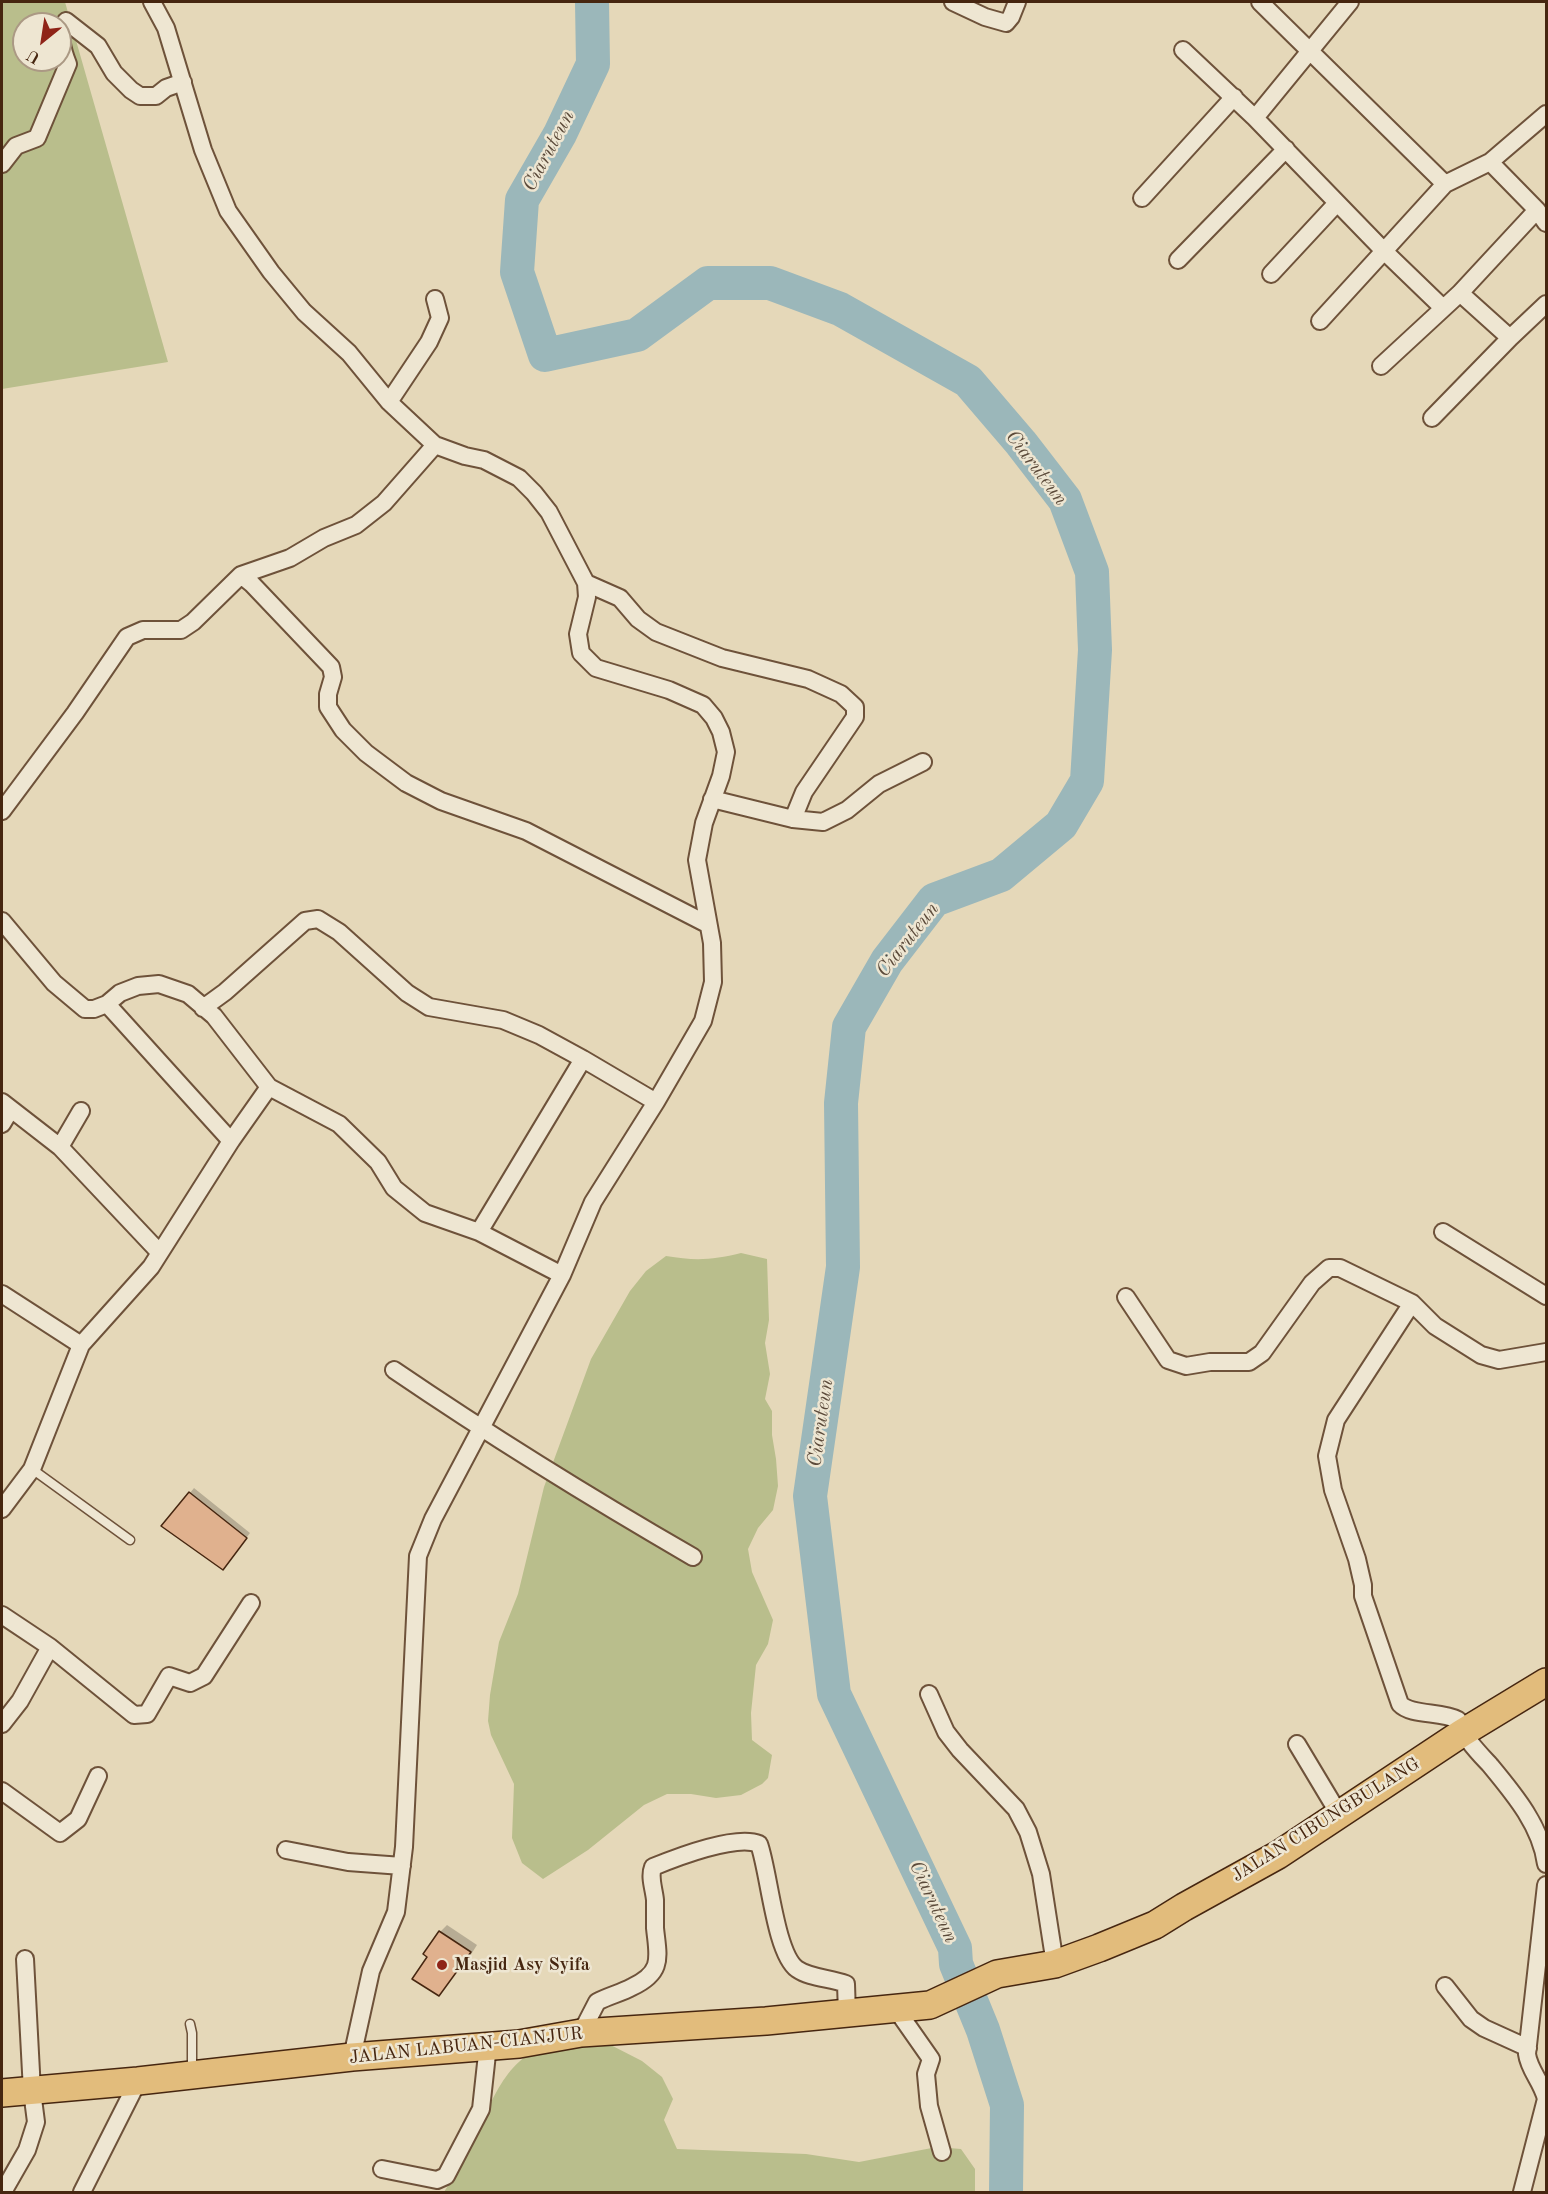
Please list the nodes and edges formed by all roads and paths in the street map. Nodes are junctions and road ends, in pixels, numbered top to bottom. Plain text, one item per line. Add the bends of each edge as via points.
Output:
1 (152, 2) edge
2 (953, 2) edge
3 (1017, 2) edge
4 (1260, 2) edge
5 (1350, 2) edge
6 (1310, 49) junction
7 (1183, 50) dead end
8 (183, 82) junction
9 (1234, 97) junction
10 (1546, 114) edge
11 (1255, 118) junction
12 (1286, 149) junction
13 (1490, 162) junction
14 (2, 164) edge
15 (1445, 184) junction
16 (1142, 198) dead end
17 (1337, 203) junction
18 (1542, 217) edge
19 (1384, 251) junction
20 (1178, 260) dead end
21 (1271, 273) dead end
22 (1460, 293) junction
23 (435, 299) dead end
24 (1546, 304) edge
25 (1442, 307) junction
26 (1320, 321) dead end
27 (1510, 338) junction
28 (1381, 366) dead end
29 (389, 402) junction
30 (1432, 418) dead end
31 (435, 444) junction
32 (241, 575) junction
33 (586, 583) junction
34 (923, 762) dead end
35 (712, 799) junction
36 (2, 811) edge
37 (793, 819) junction
38 (2, 921) edge
39 (707, 924) junction
40 (107, 1004) junction
41 (203, 1008) junction
42 (583, 1059) junction
43 (269, 1087) junction
44 (656, 1102) junction
45 (7, 1105) edge
46 (81, 1111) dead end
47 (2, 1124) edge
48 (231, 1142) junction
49 (60, 1147) junction
50 (479, 1232) junction
51 (1443, 1232) dead end
52 (160, 1253) junction
53 (562, 1275) junction
54 (2, 1293) edge
55 (1546, 1296) edge
56 (1126, 1297) dead end
57 (1412, 1303) junction
58 (81, 1345) junction
59 (1546, 1352) edge
60 (394, 1370) dead end
61 (481, 1429) junction
62 (32, 1469) junction
63 (2, 1509) edge
64 (130, 1540) dead end
65 (693, 1557) dead end
66 (251, 1603) dead end
67 (2, 1615) edge
68 (50, 1647) junction
69 (1546, 1682) edge
70 (929, 1694) dead end
71 (2, 1724) edge
72 (1462, 1733) junction
73 (1297, 1744) dead end
74 (98, 1776) dead end
75 (2, 1791) edge
76 (1339, 1814) junction
77 (286, 1850) dead end
78 (1546, 1864) edge
79 (402, 1866) junction
80 (1546, 1885) edge
81 (25, 1959) dead end
82 (1055, 1964) junction
83 (1445, 1986) dead end
84 (930, 2005) joint
85 (896, 2009) junction
86 (847, 2014) junction
87 (190, 2024) dead end
88 (581, 2033) junction
89 (488, 2045) junction
90 (1528, 2048) junction
91 (352, 2057) junction
92 (192, 2075) junction
93 (138, 2081) junction
94 (32, 2091) junction
95 (2, 2093) edge
96 (1544, 2127) edge
97 (942, 2152) dead end
98 (382, 2169) dead end
99 (3, 2193) edge
100 (82, 2193) edge
101 (1522, 2193) edge

1 - 8 street via 166,28
2 - 3 street via 1006,23
4 - 6 street
5 - 6 street
6 - 11 street
6 - 15 street
7 - 9 street
8 - 14 street via 156,96 140,96 114,73 98,46 66,21 62,25 62,39 68,64 37,138 16,146
8 - 29 street via 203,150 228,211 304,312 349,353
9 - 11 street
9 - 16 street
10 - 13 street
11 - 12 street
12 - 17 street
12 - 20 street
13 - 15 street
13 - 18 street
15 - 19 street
17 - 19 street
17 - 21 street
18 - 22 street
19 - 25 street
19 - 26 street
22 - 25 street
22 - 27 street
23 - 29 street via 440,318 429,342
24 - 27 street
25 - 28 street
27 - 30 street
29 - 31 street
31 - 32 street via 384,503 356,525 290,558
31 - 33 street via 484,460 519,478 549,512
32 - 36 street via 181,630 143,630 127,637
32 - 39 street via 331,667 328,707 343,730 366,753 398,777 441,801 526,831
33 - 35 street via 587,597 578,634 581,653 589,663 691,699 703,705 714,718 726,752
33 - 37 street via 620,598 656,632 722,658 808,680 841,694 855,707 855,717 804,792
34 - 37 street via 879,784 847,810 823,822
35 - 37 street
35 - 39 street via 697,860
38 - 40 street via 78,1004 94,1009
39 - 44 street via 712,943 713,982 703,1021
40 - 41 street via 138,986 159,984 188,994
40 - 48 street
41 - 42 street via 305,921 318,919 429,1007 503,1020
41 - 43 street via 231,1036
42 - 44 street
42 - 50 street
43 - 48 street
43 - 50 street via 339,1124 378,1162 394,1188 424,1213
44 - 53 street via 593,1202
45 - 47 street
45 - 49 street
46 - 49 street
48 - 52 street
49 - 52 street
50 - 53 street
51 - 55 street
52 - 58 street
53 - 61 street
54 - 58 street
56 - 57 street via 1168,1360 1186,1366 1249,1362 1262,1353 1312,1283 1329,1268 1340,1268
57 - 59 street via 1435,1326 1481,1355 1499,1360
57 - 72 street via 1336,1420 1327,1456 1333,1490 1357,1559 1363,1596 1400,1704 1407,1709 1450,1716 1458,1720
58 - 62 street
60 - 61 street
61 - 65 street
61 - 79 street via 433,1519 418,1556
62 - 63 street
62 - 64 lane
66 - 68 street via 204,1676 190,1683 169,1676 147,1714 134,1715
67 - 68 street
68 - 71 street via 20,1701
69 - 72 highway, JALAN CIBUNGBULANG
70 - 82 street via 953,1741 1016,1809 1028,1832 1041,1874
72 - 76 highway, JALAN CIBUNGBULANG
72 - 78 street via 1507,1785 1530,1820
73 - 76 street
74 - 75 street via 78,1819 60,1833
76 - 82 highway, JALAN CIBUNGBULANG via 1278,1855 1155,1925
77 - 79 street via 348,1862
79 - 91 street via 396,1912 371,1971
80 - 90 street
81 - 94 street
82 - 84 highway, JALAN CIBUNGBULANG via 997,1974
83 - 90 street via 1471,2019
84 - 85 highway, JALAN LABUAN-CIANJUR
85 - 86 highway, JALAN LABUAN-CIANJUR
85 - 97 street via 931,2059 926,2074 929,2106
86 - 88 highway, JALAN LABUAN-CIANJUR
86 - 88 street via 846,1984 805,1974 794,1967 775,1919 759,1844 738,1842 683,1854 653,1867 659,1951 655,1968 633,1987 597,2002
87 - 92 lane
88 - 89 highway, JALAN LABUAN-CIANJUR
89 - 91 highway, JALAN LABUAN-CIANJUR
89 - 98 street via 481,2109 446,2176 437,2180
90 - 96 street via 1529,2063 1544,2088
91 - 92 highway, JALAN LABUAN-CIANJUR
92 - 93 highway, JALAN LABUAN-CIANJUR
93 - 94 highway, JALAN LABUAN-CIANJUR
93 - 100 street
94 - 95 highway, JALAN LABUAN-CIANJUR
94 - 99 street via 36,2122 33,2136
96 - 101 street

